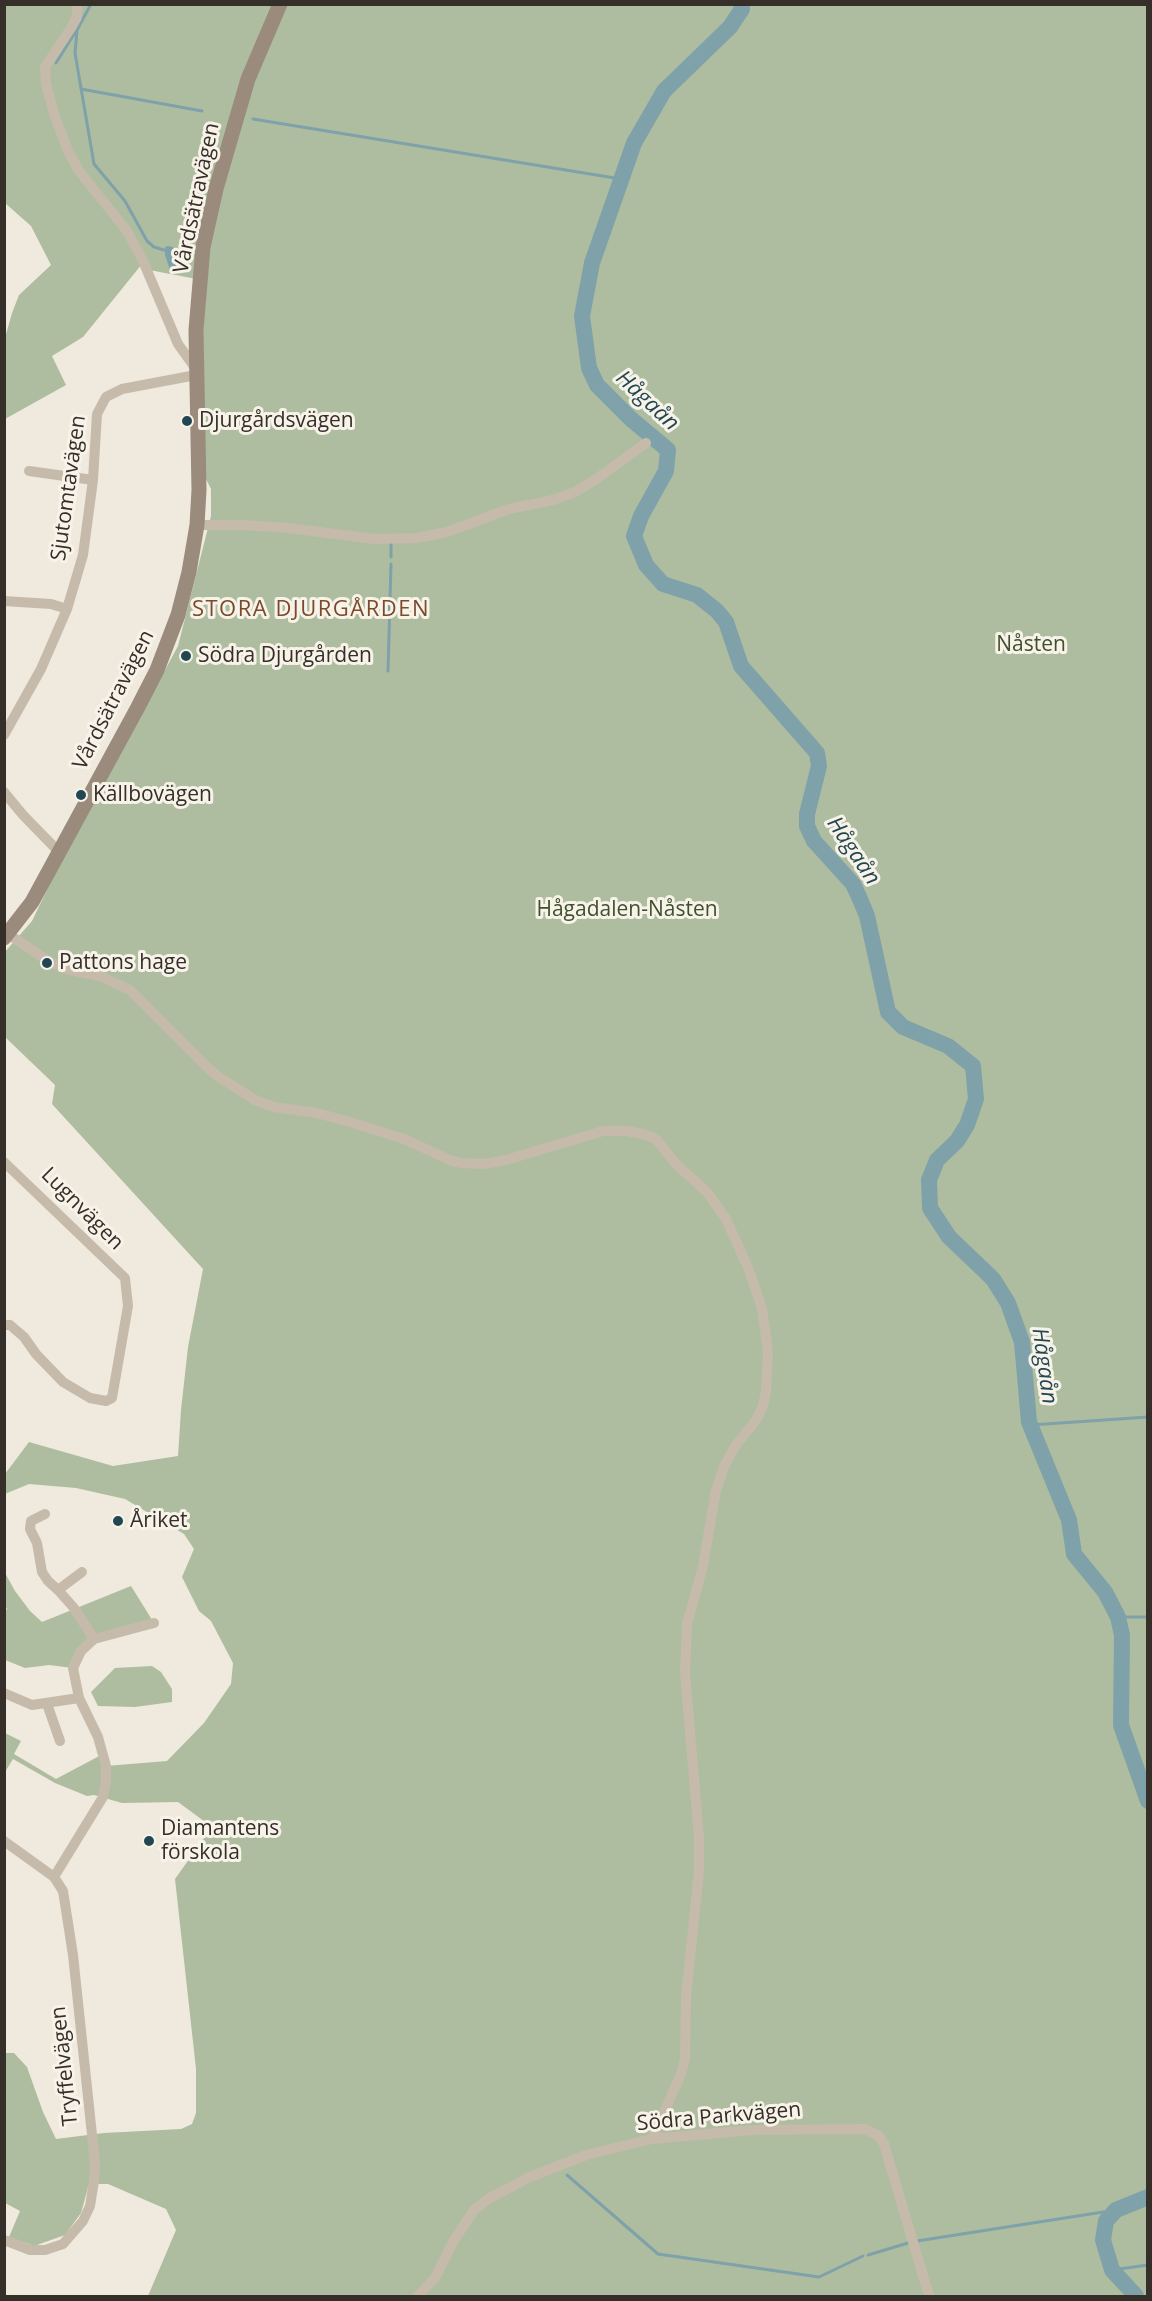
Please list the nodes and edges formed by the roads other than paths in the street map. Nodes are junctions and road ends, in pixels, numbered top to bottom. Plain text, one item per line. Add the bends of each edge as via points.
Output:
1 (77, 4) edge
2 (280, 4) edge
3 (196, 372) junction
4 (646, 443) dead end
5 (29, 471) dead end
6 (93, 480) junction
7 (197, 525) junction
8 (4, 601) edge
9 (67, 609) junction
10 (4, 735) edge
11 (4, 792) edge
12 (59, 852) junction
13 (6, 936) edge
14 (4, 1162) edge
15 (4, 1325) edge
16 (45, 1514) dead end
17 (82, 1572) dead end
18 (58, 1590) junction
19 (154, 1623) dead end
20 (94, 1640) junction
21 (4, 1693) edge
22 (79, 1698) junction
23 (47, 1704) junction
24 (60, 1741) dead end
25 (4, 1841) edge
26 (54, 1877) junction
27 (651, 2139) junction
28 (4, 2240) edge
29 (418, 2296) edge
30 (929, 2296) edge

1 - 3 street via 71,28 45,67 54,114 79,171 127,231 178,344
2 - 3 street, Vårdsätravägen via 248,79 216,189 203,247
3 - 6 street, Sjutomtavägen via 106,396 98,414
3 - 7 street, Vårdsätravägen
4 - 7 street via 575,492 417,538 375,539 288,528
5 - 6 street
6 - 9 street, Sjutomtavägen via 82,555
7 - 12 street, Vårdsätravägen via 178,615 157,670
8 - 9 street
9 - 10 street, Sjutomtavägen via 41,669
11 - 12 street
12 - 13 street, Vårdsätravägen via 32,902
13 - 27 street via 50,962 100,976 130,990 216,1075 255,1100 350,1122 462,1163 506,1160 603,1131 643,1134 656,1139 707,1192 726,1220 750,1270 762,1308 768,1352 766,1390 756,1420 734,1448 721,1475 687,1624 685,1673 699,1871 684,2059
14 - 15 street, Lugnvägen via 125,1278 128,1306 112,1398 90,1398 63,1382 24,1336
16 - 18 street via 30,1521 30,1529 42,1572
17 - 18 street
18 - 20 street
19 - 20 street
20 - 22 street via 81,1652 73,1668
21 - 23 street via 32,1705
22 - 23 street
22 - 26 street via 98,1737 105,1766 104,1797
23 - 24 street
25 - 26 street
26 - 28 street, Tryffelvägen via 63,1891 73,1955 94,2181 90,2206 63,2244 30,2250
27 - 29 street, Södra Parkvägen via 586,2155 488,2199 474,2210 435,2278
27 - 30 street, Södra Parkvägen via 752,2130 870,2130 884,2144

